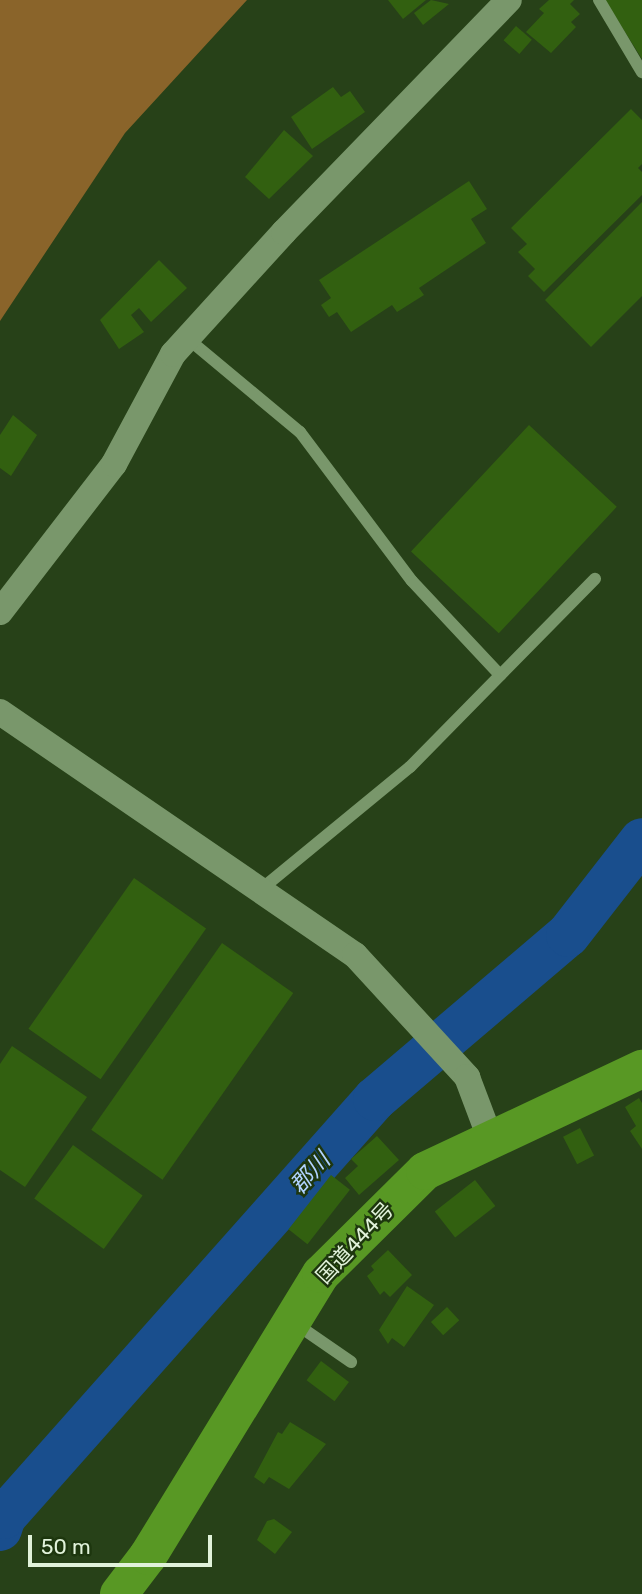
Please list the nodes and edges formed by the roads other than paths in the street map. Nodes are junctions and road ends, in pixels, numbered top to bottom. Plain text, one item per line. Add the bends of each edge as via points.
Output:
1 (509, 0) edge
2 (599, 0) edge
3 (642, 72) edge
4 (187, 338) junction
5 (595, 579) dead end
6 (0, 612) edge
7 (500, 675) junction
8 (0, 712) edge
9 (259, 891) junction
10 (642, 1069) edge
11 (490, 1139) junction
12 (293, 1322) junction
13 (351, 1362) dead end
14 (118, 1594) edge

1 - 4 street
2 - 3 lane
4 - 6 street via 173,354 114,464
4 - 7 lane via 300,432 412,581
5 - 7 lane
7 - 9 lane via 410,767
8 - 9 street
9 - 11 street via 355,955 467,1077
10 - 11 highway, 国道444号
11 - 12 highway, 国道444号 via 425,1171 321,1274
12 - 13 lane
12 - 14 highway, 国道444号 via 148,1556

